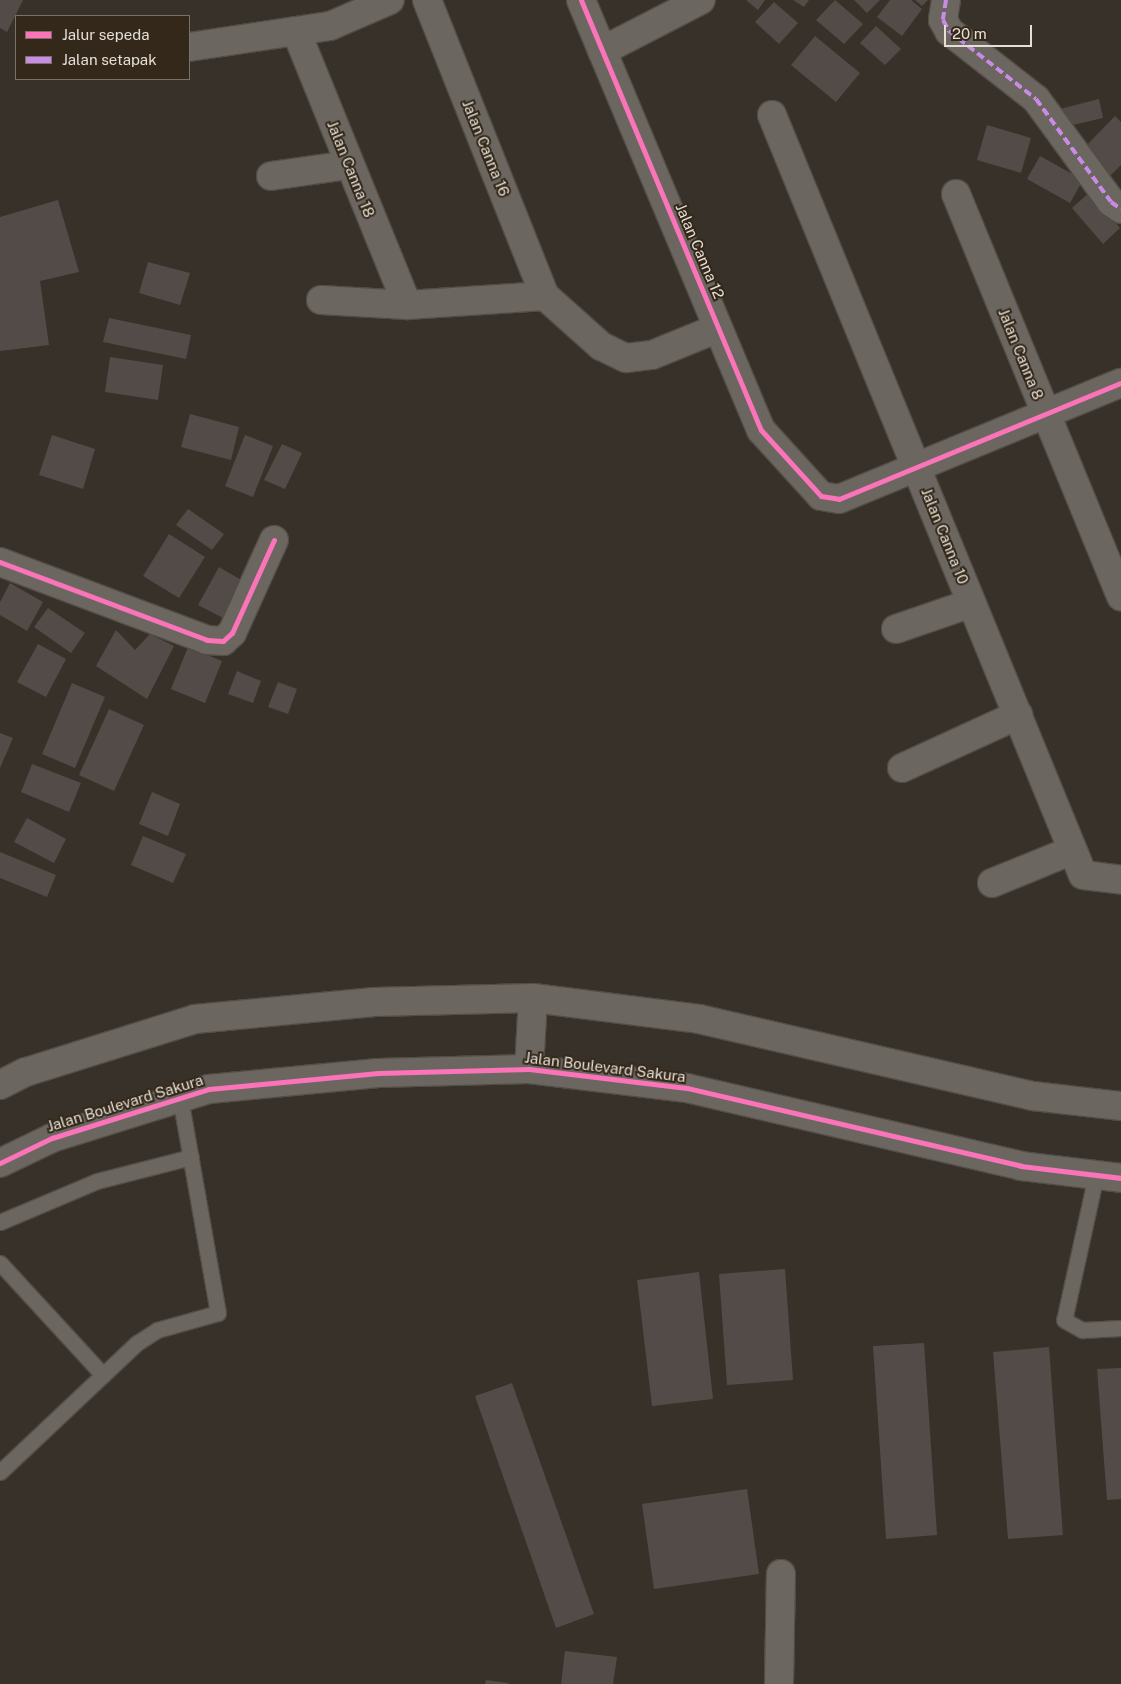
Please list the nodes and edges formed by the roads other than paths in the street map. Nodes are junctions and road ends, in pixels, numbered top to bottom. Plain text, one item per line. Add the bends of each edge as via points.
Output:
1 (390, 0) edge
2 (427, 0) edge
3 (581, 0) edge
4 (701, 0) edge
5 (946, 0) edge
6 (296, 31) junction
7 (190, 47) edge
8 (602, 51) junction
9 (772, 115) dead end
10 (348, 165) junction
11 (271, 176) dead end
12 (956, 194) dead end
13 (1121, 209) edge
14 (545, 296) junction
15 (321, 300) dead end
16 (407, 305) junction
17 (718, 328) junction
18 (1121, 383) edge
19 (1046, 414) junction
20 (916, 467) junction
21 (274, 540) dead end
22 (0, 562) edge
23 (1121, 597) edge
24 (972, 603) junction
25 (896, 629) dead end
26 (1018, 715) junction
27 (902, 768) dead end
28 (1078, 862) junction
29 (1121, 880) edge
30 (992, 883) dead end
31 (533, 998) junction
32 (529, 1069) junction
33 (0, 1085) edge
34 (180, 1098) junction
35 (1121, 1106) edge
36 (191, 1158) junction
37 (0, 1163) edge
38 (1108, 1176) edge
39 (0, 1222) edge
40 (0, 1263) edge
41 (1121, 1328) edge
42 (103, 1376) junction
43 (0, 1472) edge
44 (781, 1574) dead end
45 (779, 1684) edge

1 - 6 street via 330,26
2 - 14 street, Jalan Canna 16
3 - 8 street, Jalan Canna 12
4 - 8 street
5 - 13 street via 943,20 949,31 1036,99 1111,202
6 - 7 street
6 - 10 street, Jalan Canna 18
8 - 17 street, Jalan Canna 12
9 - 20 street, Jalan Canna 10
10 - 11 street
10 - 16 street, Jalan Canna 18
12 - 19 street, Jalan Canna 8
14 - 16 street
14 - 17 street via 601,346 626,358 652,355
15 - 16 street
17 - 20 street, Jalan Canna 12 via 761,430 820,496 839,499
18 - 19 street
19 - 20 street
19 - 23 street, Jalan Canna 8
20 - 24 street, Jalan Canna 10
21 - 22 street via 232,633 223,641 208,640
24 - 25 street
24 - 26 street, Jalan Canna 10
26 - 27 street
26 - 28 street, Jalan Canna 10
28 - 29 street
28 - 30 street
31 - 32 street
31 - 33 street via 374,1002 195,1019 26,1072
31 - 35 street via 699,1019 1033,1096
32 - 34 street, Jalan Boulevard Sakura via 378,1073 209,1089
32 - 38 street, Jalan Boulevard Sakura via 687,1088 1021,1166
34 - 36 lane
34 - 37 street, Jalan Boulevard Sakura via 52,1138
36 - 39 lane via 98,1181
36 - 42 lane via 218,1313 157,1330 137,1343
38 - 41 lane via 1064,1320 1082,1330
40 - 42 lane
42 - 43 lane
44 - 45 street

